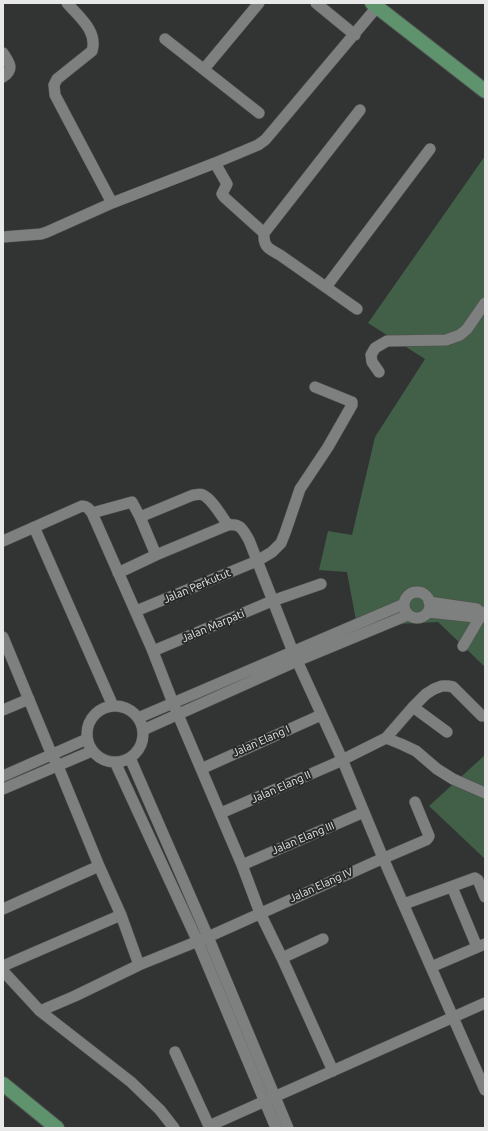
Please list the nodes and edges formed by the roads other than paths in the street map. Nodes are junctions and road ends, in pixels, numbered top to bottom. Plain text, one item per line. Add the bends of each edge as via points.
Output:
1 (67, 3) edge
2 (258, 3) edge
3 (316, 3) edge
4 (375, 5) edge
5 (355, 35) junction
6 (166, 39) dead end
7 (3, 54) edge
8 (204, 69) junction
9 (3, 77) edge
10 (485, 91) edge
11 (360, 110) dead end
12 (259, 113) dead end
13 (430, 149) dead end
14 (215, 163) junction
15 (112, 203) junction
16 (264, 233) junction
17 (3, 237) edge
18 (326, 287) junction
19 (485, 302) edge
20 (357, 309) dead end
21 (379, 372) dead end
22 (315, 387) dead end
23 (92, 513) junction
24 (140, 517) junction
25 (228, 525) junction
26 (34, 527) junction
27 (3, 541) edge
28 (156, 555) junction
29 (257, 561) junction
30 (118, 573) junction
31 (321, 584) dead end
32 (272, 600) junction
33 (404, 604) junction
34 (429, 607) junction
35 (136, 611) junction
36 (484, 614) edge
37 (408, 615) junction
38 (3, 637) edge
39 (463, 646) dead end
40 (153, 651) junction
41 (6, 653) edge
42 (295, 656) junction
43 (29, 699) junction
44 (173, 703) junction
45 (112, 706) junction
46 (413, 707) junction
47 (3, 710) edge
48 (178, 714) junction
49 (321, 715) junction
50 (482, 716) dead end
51 (138, 718) junction
52 (143, 730) junction
53 (447, 732) dead end
54 (87, 738) junction
55 (386, 738) junction
56 (92, 751) junction
57 (52, 754) junction
58 (130, 758) junction
59 (342, 759) junction
60 (115, 762) junction
61 (57, 765) junction
62 (200, 768) junction
63 (3, 776) edge
64 (3, 789) edge
65 (485, 793) edge
66 (415, 802) dead end
67 (364, 812) junction
68 (221, 813) junction
69 (383, 858) junction
70 (242, 864) junction
71 (99, 866) junction
72 (452, 887) junction
73 (485, 897) edge
74 (404, 904) junction
75 (3, 909) edge
76 (260, 913) junction
77 (121, 915) junction
78 (208, 936) junction
79 (323, 938) dead end
80 (197, 940) junction
81 (481, 946) edge
82 (282, 958) junction
83 (139, 965) junction
84 (3, 966) edge
85 (432, 967) junction
86 (3, 971) edge
87 (485, 1003) edge
88 (40, 1011) junction
89 (453, 1017) junction
90 (175, 1052) dead end
91 (332, 1071) junction
92 (3, 1084) edge
93 (485, 1090) edge
94 (270, 1098) junction
95 (210, 1127) edge
96 (57, 1128) edge
97 (174, 1128) edge
98 (276, 1128) edge
99 (288, 1128) edge

1 - 15 street via 90,29 94,44 92,51 57,79 54,96
2 - 8 street
3 - 5 street
4 - 5 street
4 - 10 main road
5 - 14 street via 265,140
6 - 8 street
7 - 9 street via 10,66
8 - 12 street
11 - 16 street
13 - 18 street
14 - 15 street
14 - 16 street via 227,184 222,194 224,197
15 - 17 street via 42,234
16 - 18 street via 263,240 268,248
18 - 20 street
19 - 21 street via 460,335 446,340 387,341 375,348 371,355 372,362
22 - 29 street, Jalan Perkutut via 352,402 352,405 300,489 281,543
23 - 24 street via 132,502
23 - 26 street via 82,506
23 - 30 street
24 - 25 street via 199,494 205,496
24 - 28 street
25 - 28 street
25 - 29 street via 239,525
26 - 27 street
26 - 45 street
28 - 30 street
29 - 32 street
29 - 35 street, Jalan Perkutut
30 - 35 street
31 - 32 street, Jalan Marpati
32 - 40 street, Jalan Marpati
32 - 42 street
33 - 34 street via 407,596 414,592 422,593 428,598
33 - 37 street
33 - 42 street
34 - 36 street via 475,617
34 - 37 street via 422,617
35 - 40 street
36 - 39 street
37 - 42 street
38 - 41 street
40 - 44 street
41 - 43 street
42 - 44 street
42 - 48 street
42 - 49 street
43 - 47 street
43 - 57 street
44 - 48 street
44 - 51 street
45 - 51 street via 127,708
45 - 54 street via 106,707 90,719
46 - 50 street via 434,689 448,686 453,687
46 - 53 street
46 - 55 street
48 - 52 street
48 - 62 street
49 - 59 street
49 - 62 street, Jalan Elang I
51 - 52 street
52 - 58 street via 142,743
54 - 56 street
54 - 57 street
55 - 59 street, Jalan Elang II
55 - 65 street via 416,751 452,779
56 - 60 street via 102,759
56 - 61 street
57 - 61 street
57 - 63 street
58 - 60 street
58 - 78 street
59 - 67 street
59 - 68 street, Jalan Elang II
60 - 80 street
61 - 64 street
61 - 71 street
62 - 68 street
66 - 69 street, Jalan Elang IV via 428,838
67 - 69 street
67 - 70 street, Jalan Elang III
68 - 70 street
69 - 74 street
69 - 76 street, Jalan Elang IV
70 - 76 street
71 - 75 street
71 - 77 street
72 - 73 street via 475,878
72 - 74 street
72 - 81 street
74 - 85 street
76 - 78 street, Jalan Elang IV
76 - 82 street
77 - 83 street
77 - 84 street
78 - 80 street, Jalan Elang IV
78 - 94 street
79 - 82 street
80 - 83 street, Jalan Elang IV
80 - 94 street
81 - 85 street
82 - 91 street
83 - 88 street, Jalan Elang IV
85 - 89 street
86 - 88 street
87 - 89 street
88 - 97 street via 131,1082 160,1110
89 - 91 street
89 - 93 street
90 - 95 street
91 - 94 street
92 - 96 main road
94 - 95 street
94 - 98 street
94 - 99 street

